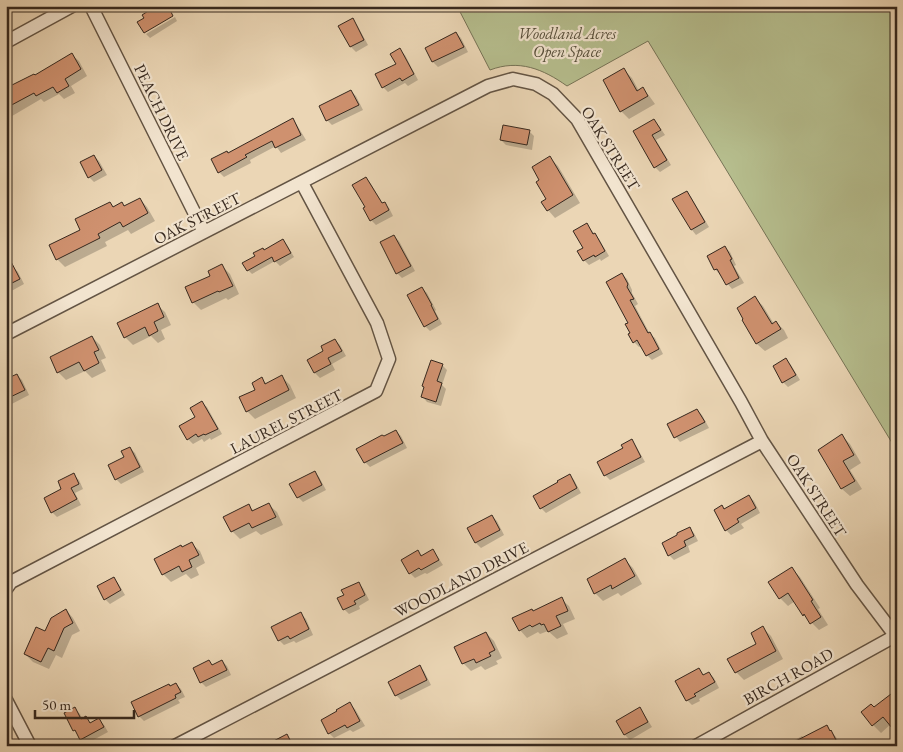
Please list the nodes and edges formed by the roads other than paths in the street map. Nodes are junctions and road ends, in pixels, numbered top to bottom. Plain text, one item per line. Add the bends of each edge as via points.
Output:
1 (72, 6) edge
2 (91, 6) edge
3 (6, 42) edge
4 (302, 183) junction
5 (204, 232) junction
6 (6, 334) edge
7 (762, 441) junction
8 (6, 589) edge
9 (896, 637) edge
10 (6, 700) edge
11 (30, 746) edge
12 (175, 746) edge
13 (696, 746) edge

1 - 3 street
2 - 5 street, PEACH DRIVE
4 - 5 street, OAK STREET
4 - 7 street, OAK STREET via 488,86 514,78 536,84 553,94 577,119
4 - 8 street, LAUREL STREET via 376,323 390,359 376,391 11,582
5 - 6 street, OAK STREET
7 - 9 street, OAK STREET via 857,585
7 - 12 street, WOODLAND DRIVE
9 - 13 street, BIRCH ROAD
10 - 11 street

